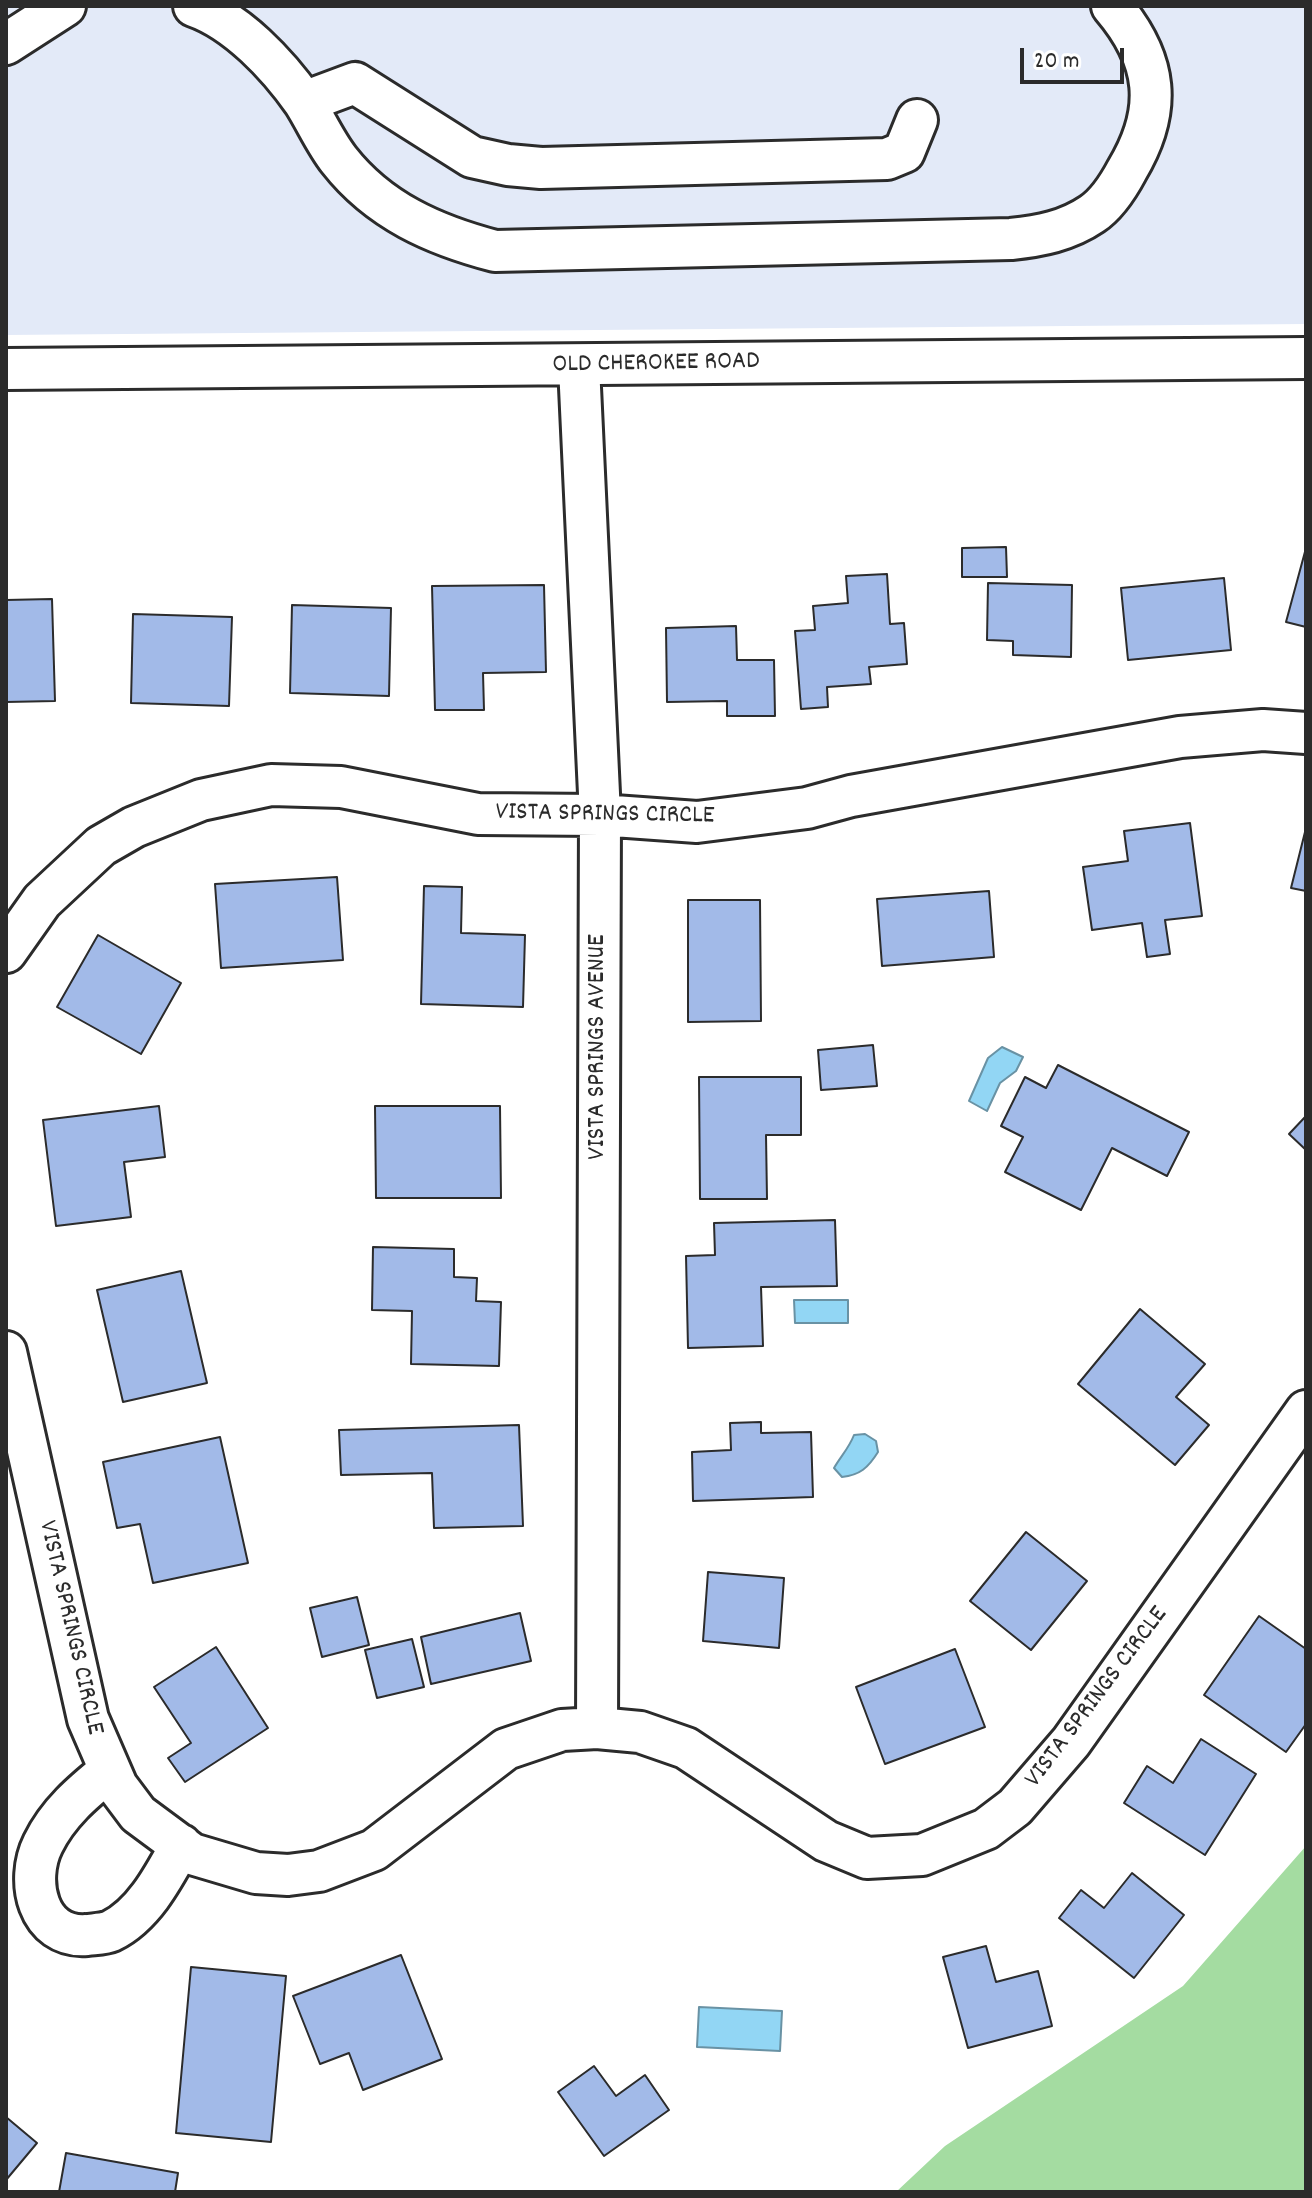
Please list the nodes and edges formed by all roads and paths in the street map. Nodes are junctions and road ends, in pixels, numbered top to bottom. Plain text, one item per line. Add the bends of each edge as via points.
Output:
1 (65, 6) edge
2 (194, 6) edge
3 (1112, 6) edge
4 (6, 44) edge
5 (304, 102) junction
6 (917, 120) dead end
7 (1306, 358) edge
8 (579, 366) junction
9 (6, 369) edge
10 (1306, 733) edge
11 (600, 815) junction
12 (6, 952) edge
13 (6, 1352) edge
14 (1306, 1411) edge
15 (597, 1728) junction
16 (109, 1771) junction
17 (181, 1845) junction

1 - 4 street
2 - 5 street via 215,13 273,64
3 - 5 street via 1135,38 1148,73 1153,108 1139,150 1119,185 1094,212 1047,235 1023,238 495,251 439,234 391,208 339,160
5 - 6 street via 355,83 472,157 541,168 887,159 904,152
7 - 8 street, OLD CHEROKEE ROAD
8 - 9 street, OLD CHEROKEE ROAD
8 - 11 street, VISTA SPRINGS AVENUE
10 - 11 street, VISTA SPRINGS CIRCLE via 1263,730 1180,737 807,808 697,822
11 - 12 street, VISTA SPRINGS CIRCLE via 478,814 306,783 201,800 101,846 42,901
11 - 15 street, VISTA SPRINGS AVENUE
13 - 16 street, VISTA SPRINGS CIRCLE via 88,1719
14 - 15 street, VISTA SPRINGS CIRCLE via 1071,1742 1015,1807 986,1829 922,1855 867,1858 826,1841 686,1748 640,1732
15 - 17 street, VISTA SPRINGS CIRCLE via 562,1730 506,1749 374,1850 319,1871 256,1873 223,1866
16 - 17 street, VISTA SPRINGS CIRCLE via 138,1814
16 - 17 street via 63,1811 42,1846 35,1873 38,1907 57,1929 81,1935 110,1932 141,1907

